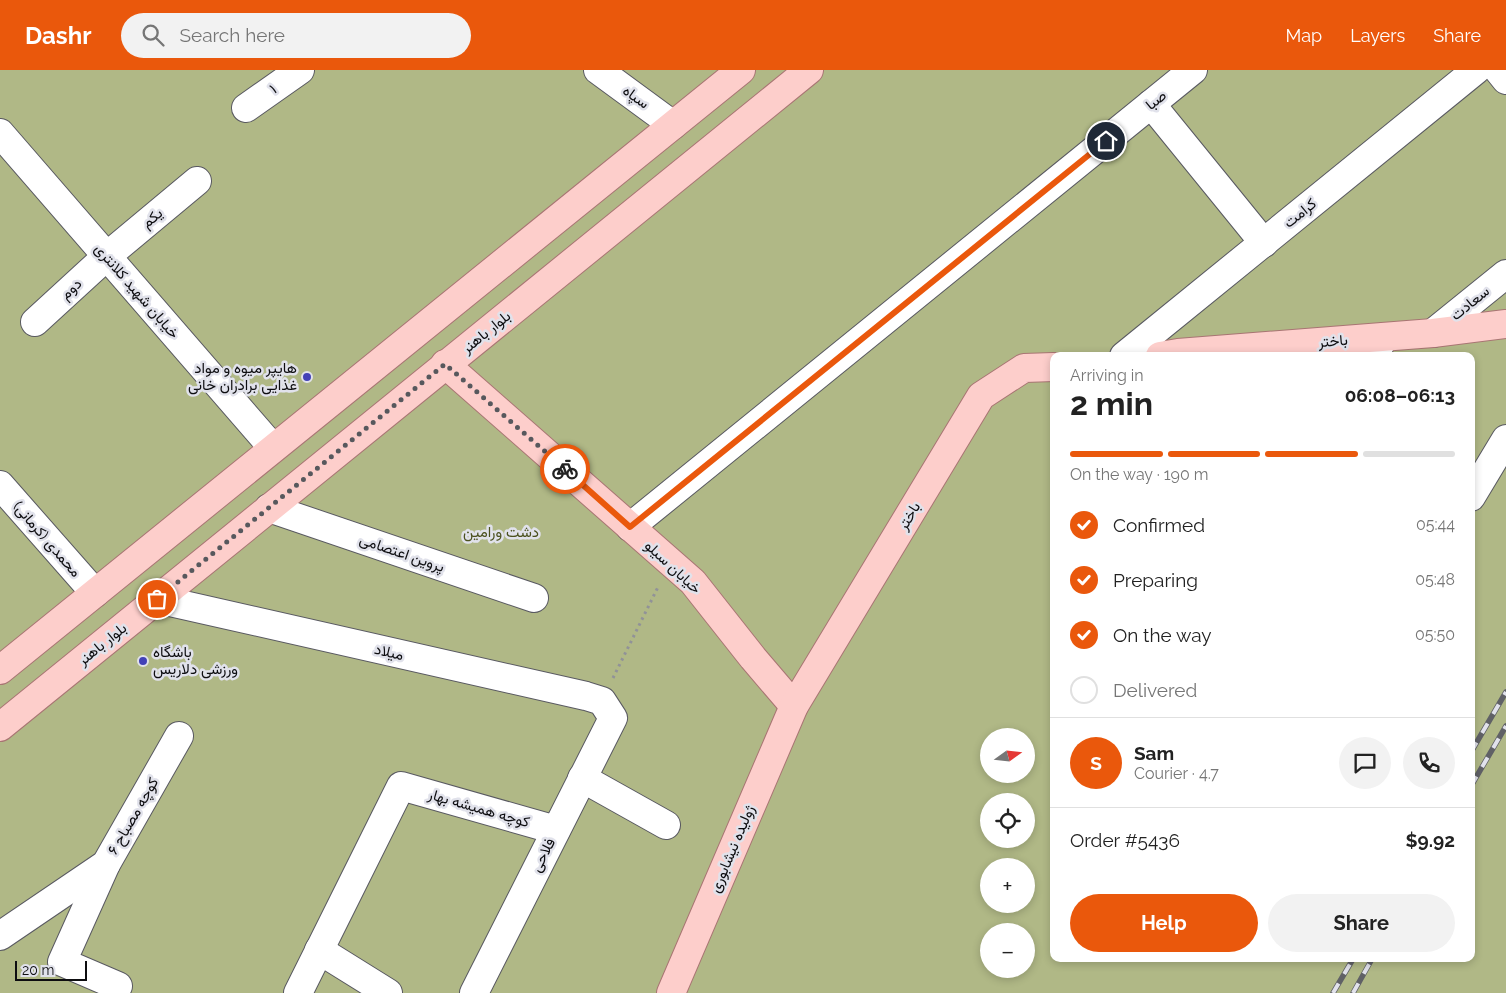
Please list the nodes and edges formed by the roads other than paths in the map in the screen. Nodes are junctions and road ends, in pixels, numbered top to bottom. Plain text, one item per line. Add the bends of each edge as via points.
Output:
1 (300, 70) edge
2 (598, 70) edge
3 (740, 70) edge
4 (809, 70) edge
5 (1193, 70) edge
6 (1476, 70) edge
7 (1498, 70) edge
8 (1506, 80) edge
9 (1152, 104) junction
10 (246, 108) dead end
11 (673, 125) junction
12 (0, 133) edge
13 (197, 181) dead end
14 (1264, 243) junction
15 (107, 256) junction
16 (1506, 274) edge
17 (35, 322) dead end
18 (1506, 324) edge
19 (1434, 333) junction
20 (1379, 346) edge
21 (1129, 352) edge
22 (1240, 352) edge
23 (445, 364) junction
24 (1050, 367) edge
25 (1506, 439) edge
26 (273, 448) junction
27 (1, 488) edge
28 (1475, 490) edge
29 (269, 508) junction
30 (630, 527) junction
31 (95, 593) junction
32 (534, 598) dead end
33 (157, 599) junction
34 (0, 670) edge
35 (794, 706) junction
36 (607, 709) joint
37 (0, 727) edge
38 (178, 736) dead end
39 (582, 778) junction
40 (666, 825) dead end
41 (556, 830) junction
42 (106, 864) junction
43 (0, 936) edge
44 (319, 950) junction
45 (118, 986) dead end
46 (298, 993) edge
47 (388, 993) edge
48 (474, 993) edge
49 (670, 993) edge

1 - 10 street, ۱
2 - 11 street, سپاه
3 - 11 main road
4 - 23 main road, بلوار باهنر
5 - 9 street, صبا
6 - 14 street, کرامت
7 - 8 street
9 - 14 street
9 - 30 street, صبا
11 - 26 main road
12 - 15 street, خیابان شهید کلانتری
13 - 15 street, یکم
14 - 21 street, کرامت
15 - 17 street, دوم
15 - 26 street, خیابان شهید کلانتری
16 - 19 street, سعادت
18 - 19 main road, باختر
19 - 20 main road, باختر
20 - 22 main road, باختر
23 - 29 main road, بلوار باهنر
23 - 30 main road, خیابان سیلو
24 - 35 main road, باختر via 1024,368 981,396
25 - 28 street
26 - 31 main road
27 - 31 street, محمدی (کرمانی)
29 - 32 street, پروین اعتصامی
29 - 33 main road, بلوار باهنر
30 - 35 main road, خیابان سیلو via 693,582
31 - 34 main road
33 - 36 street, میلاد via 576,694
33 - 37 main road, بلوار باهنر
35 - 49 main road, ژولیده نیشابوری
36 - 39 street, فلاحی
38 - 42 street, کوچه مصباح ۶
39 - 40 street
39 - 41 street, فلاحی
41 - 44 street, کوچه همیشه بهار via 401,786
41 - 48 street, فلاحی
42 - 43 street, کوچه مصباح ۶
42 - 45 street via 62,962
44 - 46 street
44 - 47 street

